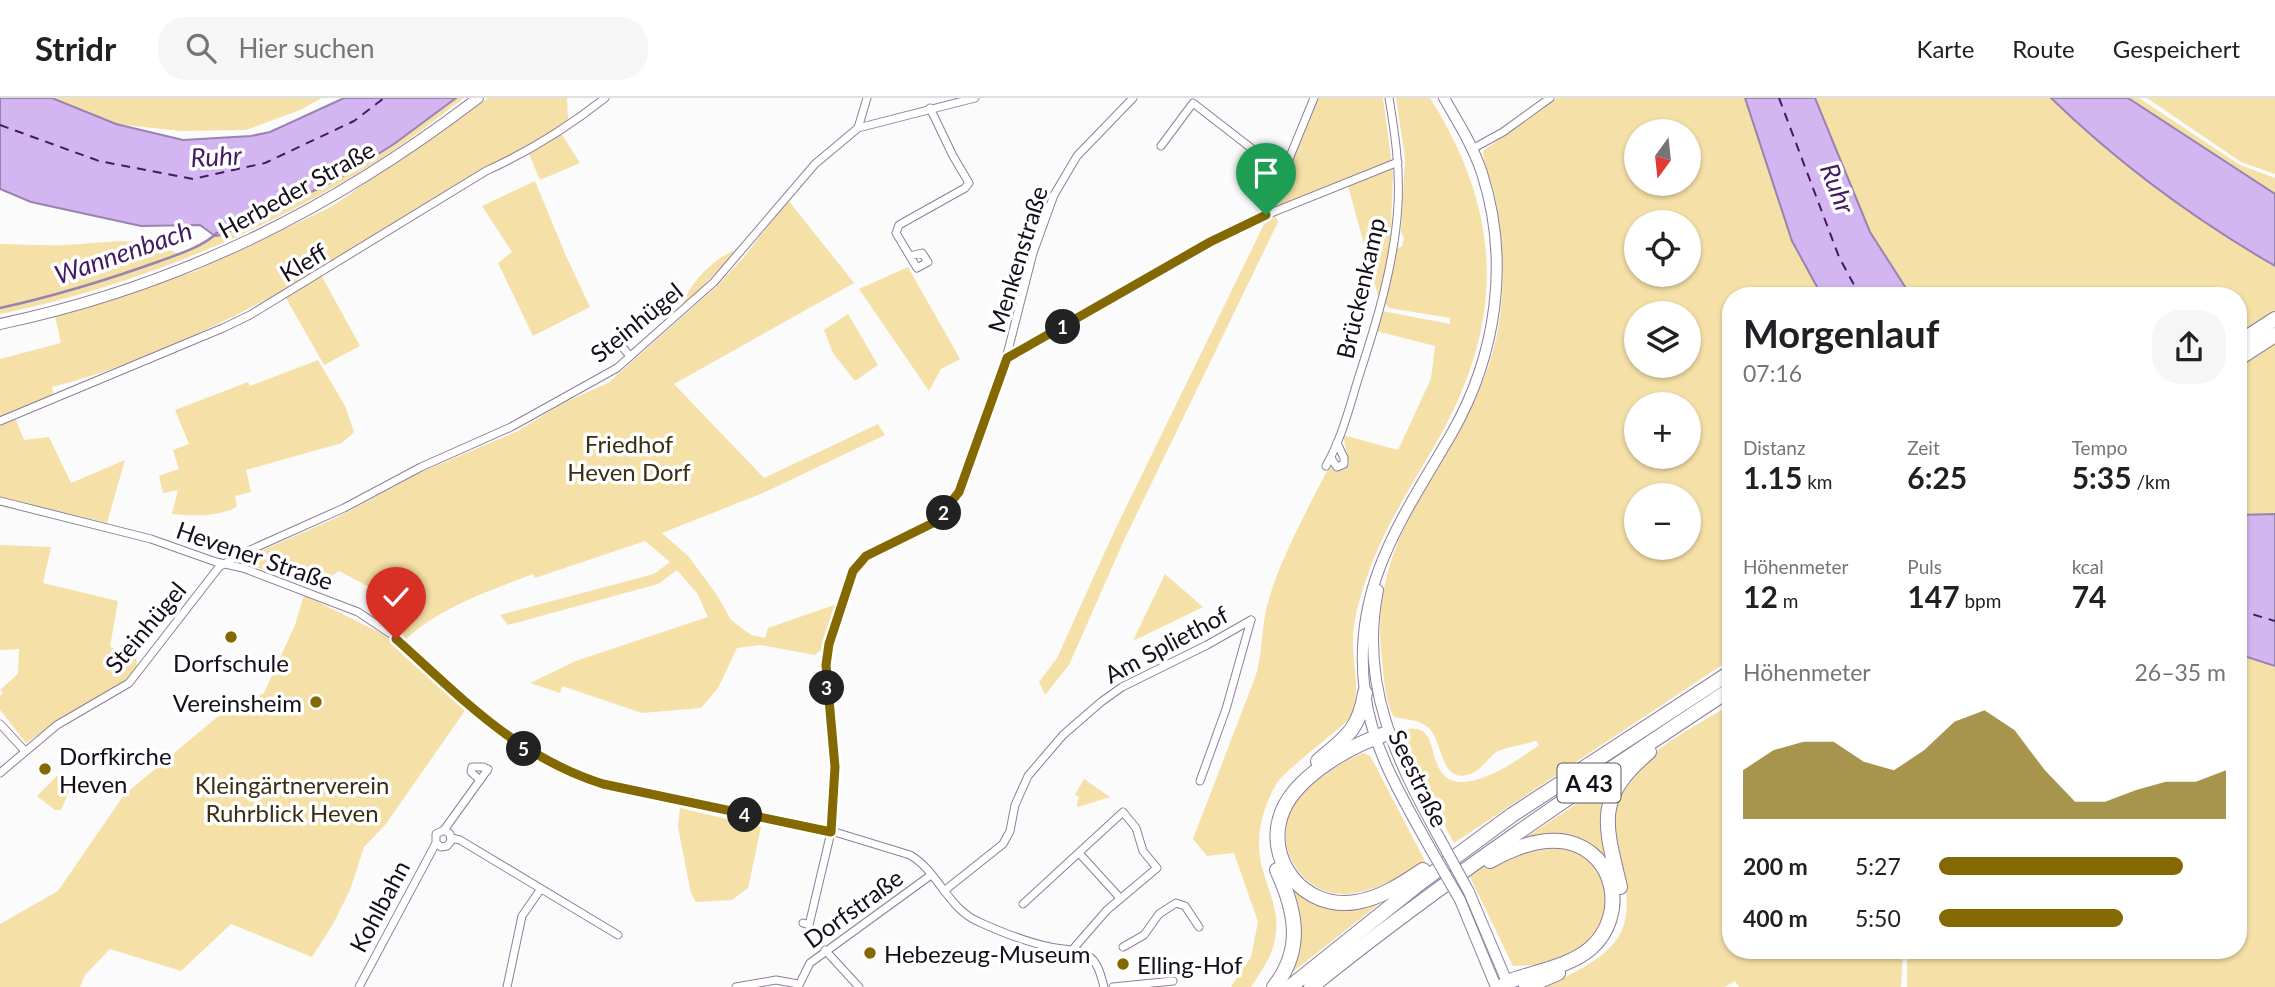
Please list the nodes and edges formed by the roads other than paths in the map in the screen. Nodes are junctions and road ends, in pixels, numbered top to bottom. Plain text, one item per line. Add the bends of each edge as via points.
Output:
1 (478, 98) edge
2 (605, 98) edge
3 (867, 98) edge
4 (975, 98) edge
5 (1133, 98) edge
6 (1314, 98) edge
7 (1389, 98) edge
8 (1444, 98) edge
9 (1549, 98) edge
10 (930, 108) junction
11 (858, 128) junction
12 (1160, 146) dead end
13 (1472, 149) junction
14 (1398, 162) junction
15 (1282, 172) junction
16 (1266, 215) junction
17 (910, 257) dead end
18 (2275, 320) edge
19 (0, 324) edge
20 (2275, 335) edge
21 (2247, 337) edge
22 (618, 342) dead end
23 (2247, 353) edge
24 (631, 356) junction
25 (1007, 358) junction
26 (0, 421) edge
27 (1337, 443) junction
28 (0, 501) edge
29 (1393, 534) junction
30 (248, 551) junction
31 (224, 564) junction
32 (247, 570) junction
33 (1722, 678) edge
34 (1365, 693) junction
35 (1722, 695) edge
36 (1710, 703) junction
37 (0, 724) edge
38 (1380, 730) junction
39 (1344, 740) junction
40 (25, 751) junction
41 (0, 773) edge
42 (480, 780) junction
43 (1200, 781) dead end
44 (1512, 815) junction
45 (443, 830) junction
46 (831, 832) junction
47 (451, 838) junction
48 (436, 843) junction
49 (1079, 853) junction
50 (931, 875) junction
51 (540, 890) junction
52 (944, 891) junction
53 (1464, 896) junction
54 (1120, 898) junction
55 (1023, 904) dead end
56 (1408, 911) junction
57 (803, 923) dead end
58 (1199, 927) dead end
59 (618, 935) dead end
60 (1123, 947) dead end
61 (1073, 949) junction
62 (825, 950) junction
63 (1173, 981) dead end
64 (1502, 985) edge
65 (798, 986) edge
66 (1530, 986) edge
67 (359, 987) edge
68 (507, 987) edge
69 (736, 987) edge
70 (859, 987) edge
71 (1104, 987) edge
72 (1113, 987) edge
73 (1273, 987) edge
74 (1290, 987) edge
75 (1311, 987) edge

1 - 19 main road, Herbeder Straße via 355,185 240,246 129,290
2 - 26 street, Kleff via 527,153 486,171 250,315
3 - 11 street
4 - 10 street, Steinhügel
5 - 25 street, Menkenstraße via 1077,156 1054,195 1033,253
6 - 15 street
7 - 14 street, Brückenkamp
8 - 13 main road, Seestraße
9 - 13 street
10 - 11 street, Steinhügel
10 - 17 street via 969,183 899,225 896,233
11 - 24 street, Steinhügel via 815,164 714,282
12 - 15 street via 1193,103
13 - 29 main road, Seestraße via 1489,197 1496,246 1492,328 1466,407
14 - 16 street
14 - 27 street, Brückenkamp via 1393,251
15 - 16 street
16 - 25 street
18 - 21 highway
20 - 23 highway
22 - 24 street
24 - 30 street, Steinhügel via 511,427
25 - 46 street, Menkenstraße via 959,492 948,509 925,530 866,556 853,571 826,665 835,767
27 - 27 street, Brückenkamp via 1328,462 1337,467 1344,464
28 - 31 street, Hevener Straße via 121,531
29 - 34 main road, Seestraße via 1366,613
29 - 38 main road, Seestraße via 1375,622
30 - 31 street, Steinhügel
30 - 32 street
31 - 32 street, Hevener Straße
31 - 40 street, Steinhügel via 129,683 57,725
32 - 46 street, Hevener Straße via 376,622 497,730 556,766 603,784
33 - 44 highway, A 43
34 - 38 main road, Seestraße
34 - 39 highway via 1358,723
35 - 36 highway, A 43
36 - 56 highway, A 43 via 1567,797
36 - 66 highway via 1696,719 1635,764 1614,793 1607,831 1622,905 1611,937 1589,959
37 - 40 street
38 - 39 highway
38 - 44 highway via 1298,788 1280,818 1277,842 1283,865 1295,882 1315,897 1353,902 1377,895
38 - 53 main road, Seestraße, bridge via 1440,839
38 - 53 main road, Seestraße, bridge via 1400,794
39 - 73 highway via 1288,787 1271,820 1272,857 1296,924 1292,953
40 - 41 street, Steinhügel
42 - 42 street, Kohlbahn via 487,770 472,767 471,772
42 - 45 street, Kohlbahn
43 - 52 street, Am Spliethof via 1251,620 1122,687 1063,735 1028,776 1003,844
44 - 74 highway, A 43
45 - 47 street
45 - 48 street, Kohlbahn via 436,834
46 - 50 street, Hevener Straße via 910,855
46 - 57 street, Menkenstraße via 809,925
47 - 48 street, Kohlbahn via 444,847
47 - 51 street
48 - 67 street, Kohlbahn
49 - 54 street
49 - 54 street via 1123,812 1157,868
49 - 55 street
50 - 52 street, Dorfstraße
50 - 62 street, Dorfstraße
51 - 59 street
51 - 68 street via 522,916
52 - 61 street, Dorfstraße via 978,922 1045,946
53 - 64 main road, Seestraße
54 - 61 street
56 - 64 highway via 1524,846 1559,841 1591,854 1605,869 1614,894 1607,928 1589,950
56 - 75 highway, A 43
58 - 60 street via 1185,906 1176,902 1159,914 1144,935
61 - 71 street, Dorfstraße via 1089,956
62 - 65 street, Dorfstraße via 810,962
62 - 70 street
63 - 72 street
65 - 69 street, Dorfstraße via 776,980

